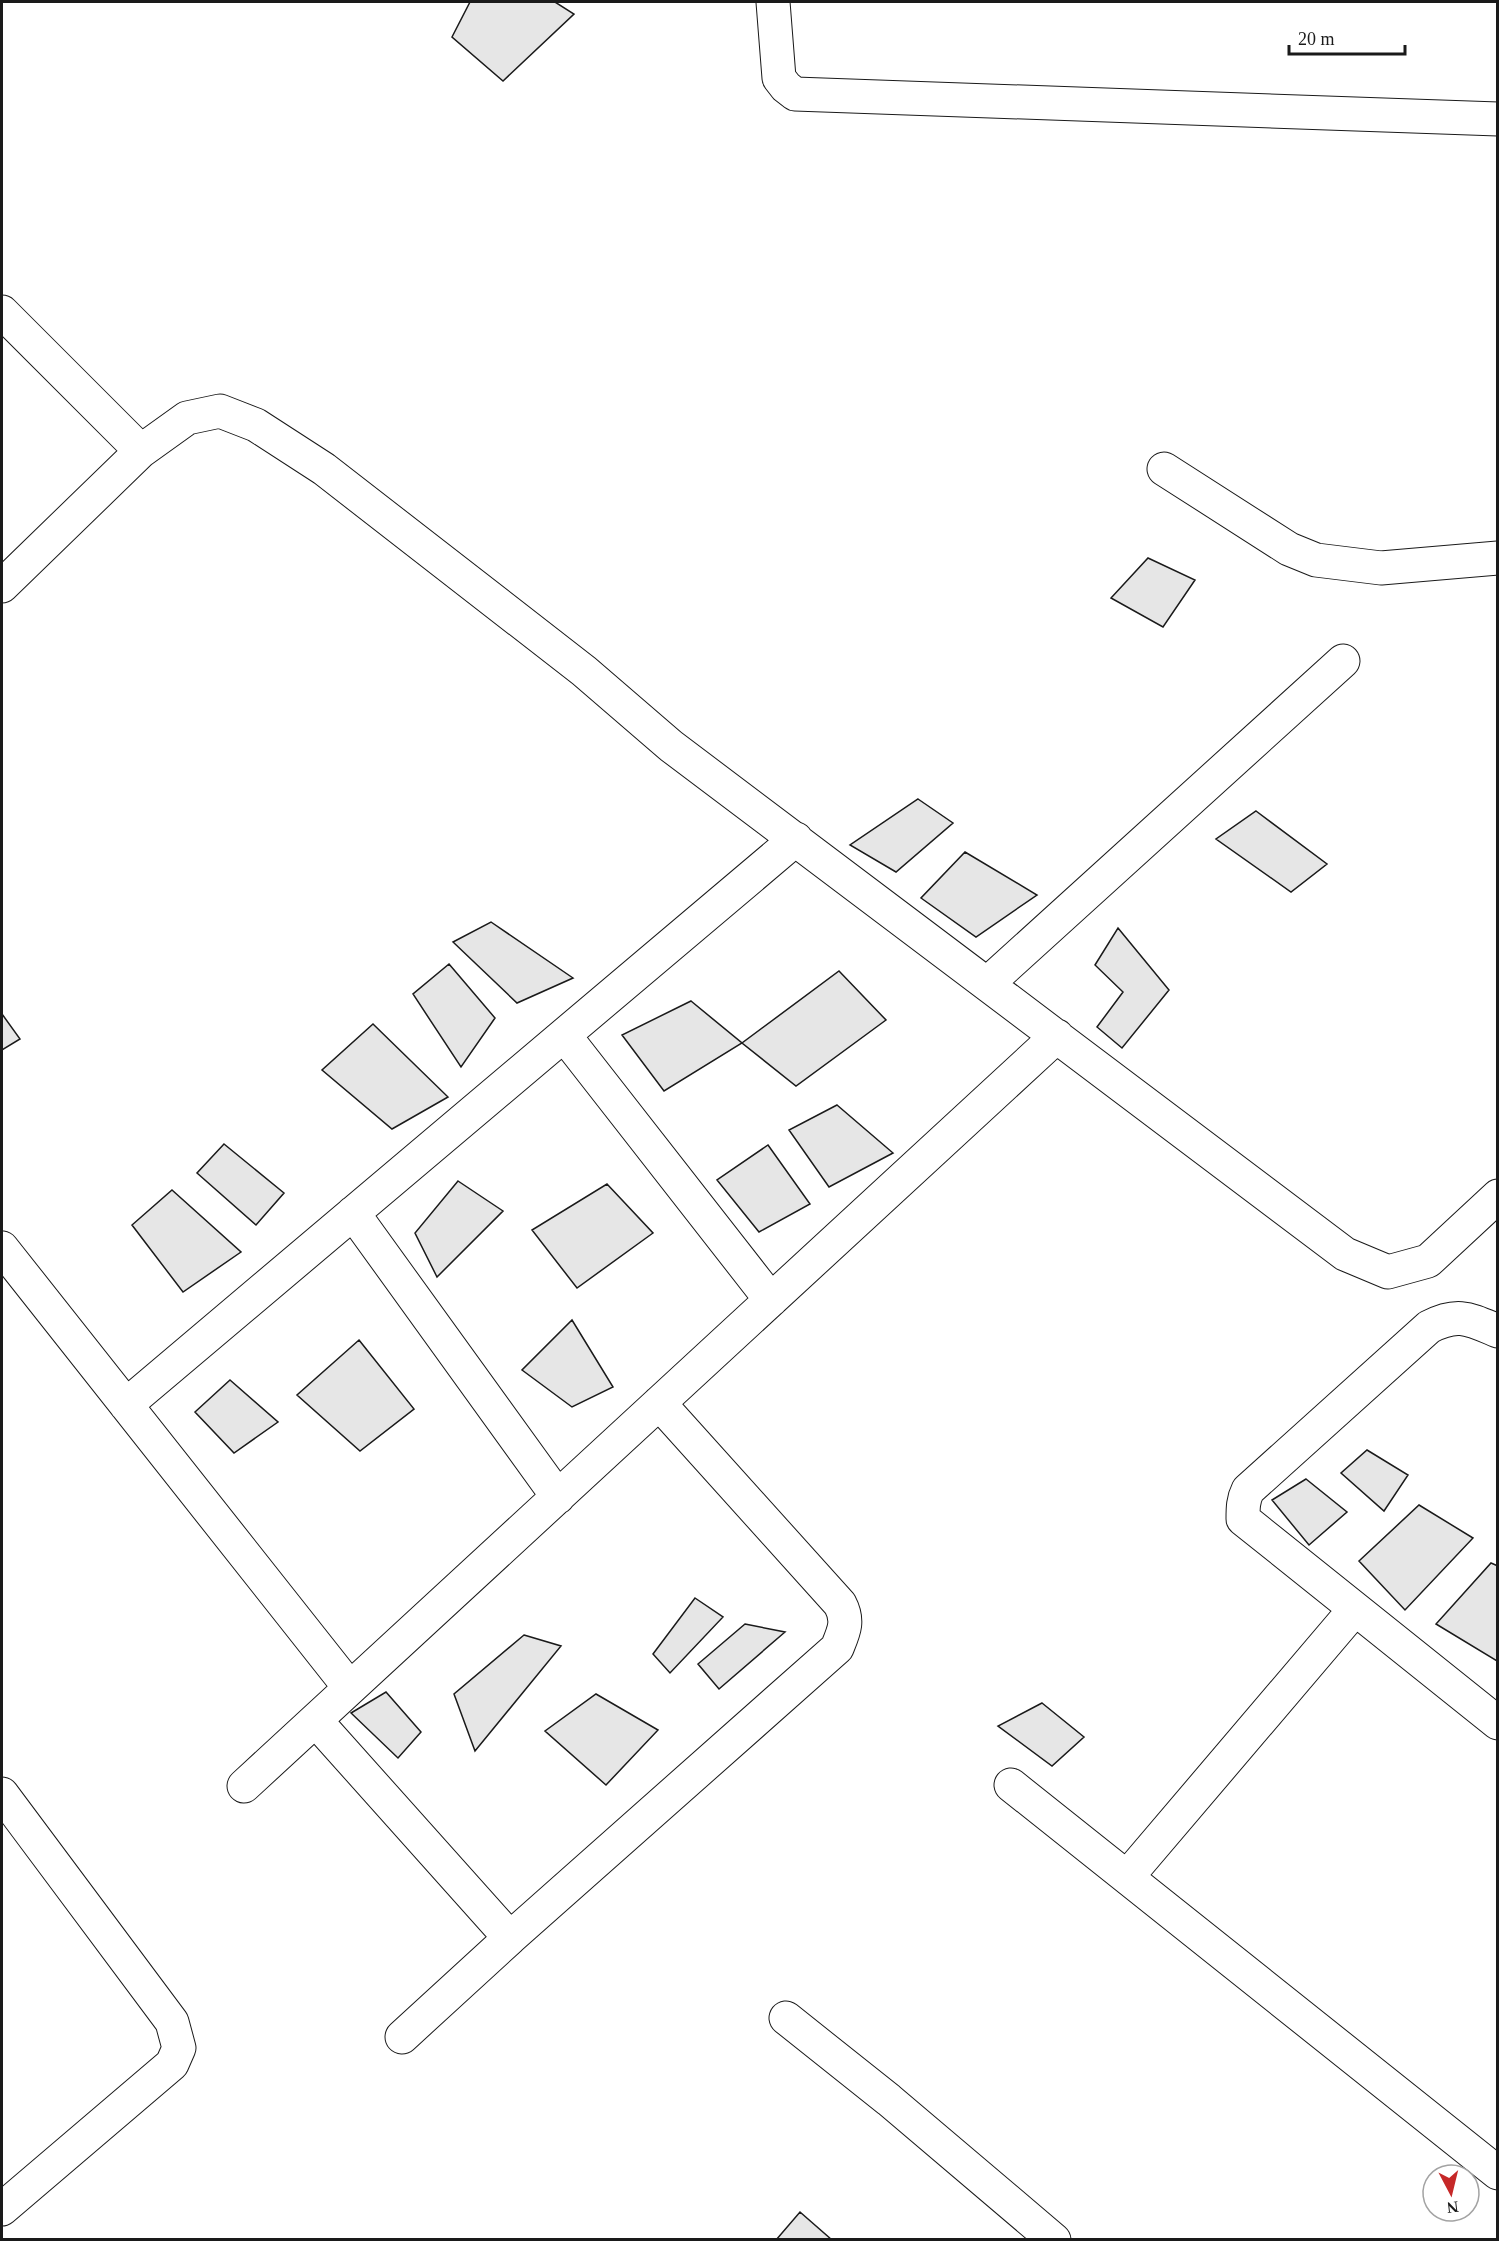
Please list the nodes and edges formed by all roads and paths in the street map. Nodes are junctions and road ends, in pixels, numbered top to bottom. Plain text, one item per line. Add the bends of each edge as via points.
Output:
1 (773, 2) edge
2 (1497, 119) edge
3 (2, 312) edge
4 (141, 452) junction
5 (1164, 469) dead end
6 (1497, 558) edge
7 (2, 586) edge
8 (1343, 661) dead end
9 (795, 839) junction
10 (987, 984) junction
11 (564, 1035) junction
12 (1057, 1036) junction
13 (1497, 1196) edge
14 (353, 1214) junction
15 (2, 1248) edge
16 (771, 1300) junction
17 (1497, 1331) edge
18 (659, 1403) junction
19 (126, 1405) junction
20 (558, 1497) junction
21 (1355, 1609) junction
22 (350, 1688) junction
23 (316, 1721) junction
24 (1497, 1723) edge
25 (1011, 1785) dead end
26 (244, 1786) dead end
27 (2, 1794) edge
28 (1127, 1877) junction
29 (510, 1938) junction
30 (786, 2018) dead end
31 (402, 2037) dead end
32 (1497, 2173) edge
33 (2, 2210) edge
34 (1054, 2240) edge

1 - 2 street via 779,78 795,94
3 - 4 street
4 - 7 street
4 - 9 street via 187,418 220,411 256,425 324,469
5 - 6 street via 1289,549 1316,560 1381,568
8 - 10 street
9 - 10 street
9 - 11 street
10 - 12 street
11 - 14 street
11 - 16 street
12 - 13 street via 1346,1254 1388,1272 1428,1261
12 - 16 street
14 - 19 street
14 - 20 street
15 - 19 street
16 - 18 street
17 - 21 street via 1460,1318 1445,1318 1429,1327 1248,1490 1243,1500 1243,1519
18 - 20 street
18 - 29 street via 840,1604 846,1615 845,1629 837,1648
19 - 22 street
20 - 22 street
21 - 24 street
21 - 28 street
22 - 23 street
23 - 26 street
23 - 29 street
25 - 28 street
27 - 33 street via 172,2022 179,2048 172,2064
28 - 32 street
29 - 31 street
30 - 34 street

